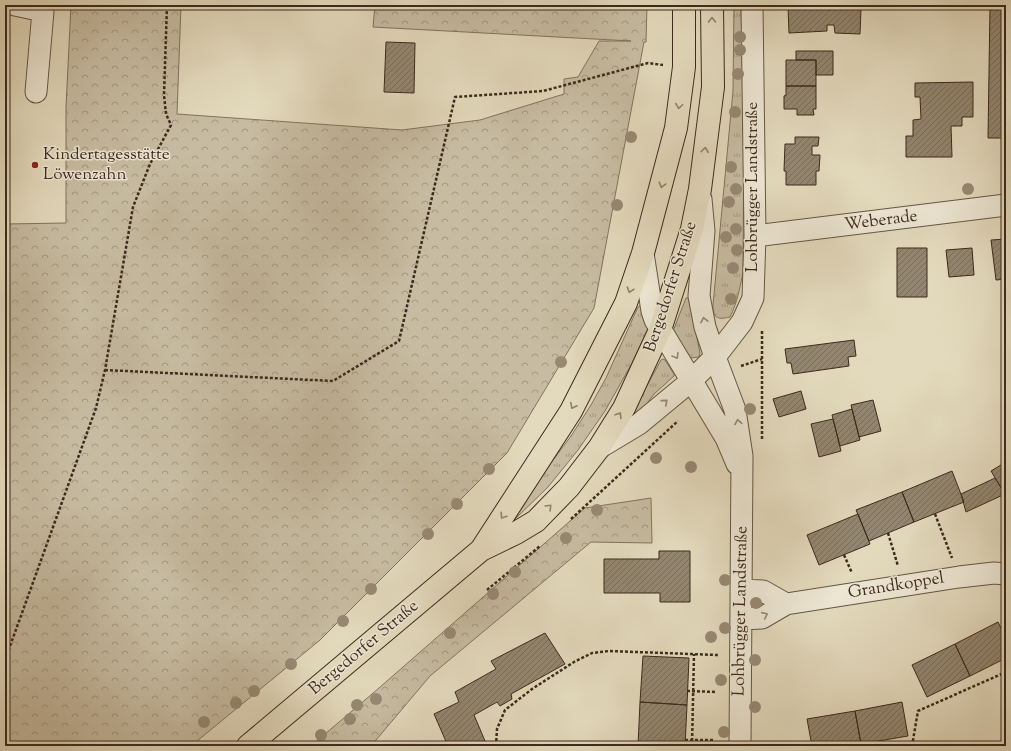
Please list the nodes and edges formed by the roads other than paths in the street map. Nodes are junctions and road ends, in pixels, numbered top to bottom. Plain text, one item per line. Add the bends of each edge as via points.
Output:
1 (15, 5) edge
2 (684, 5) edge
3 (712, 5) edge
4 (752, 5) edge
5 (36, 92) dead end
6 (700, 189) junction
7 (1006, 205) edge
8 (755, 236) junction
9 (643, 253) junction
10 (660, 330) junction
11 (715, 357) junction
12 (691, 381) junction
13 (599, 448) junction
14 (742, 475) junction
15 (481, 550) junction
16 (1006, 574) edge
17 (741, 590) junction
18 (786, 604) junction
19 (741, 619) junction
20 (248, 746) edge
21 (740, 746) edge

1 - 5 street via 43,11
2 -> 9 main road, Bergedorfer Straße via 684,67 680,103 672,147
6 -> 3 main road, Bergedorfer Straße via 713,87
4 - 8 street, Lohbrügger Landstraße
6 - 10 main road, Bergedorfer Straße via 692,229
11 -> 6 street, Lohbrügger Landstraße via 705,327 699,296 704,231
7 - 8 street, Weberade
8 - 11 street, Lohbrügger Landstraße via 753,298 742,322
9 - 10 street, Lohbrügger Landstraße via 652,311
9 -> 15 main road, Bergedorfer Straße via 626,303 571,411
10 -> 12 street, Lohbrügger Landstraße
13 -> 10 main road, Bergedorfer Straße via 624,408
11 - 12 street, Lohbrügger Landstraße
14 -> 11 street, Lohbrügger Landstraße via 741,440 735,410
13 -> 12 street, Lohbrügger Landstraße via 639,424
12 - 14 street, Lohbrügger Landstraße via 726,438
15 -> 13 main road, Bergedorfer Straße via 536,521 570,486
14 - 17 street, Lohbrügger Landstraße
15 - 20 main road, Bergedorfer Straße
16 - 18 street, Grandkoppel via 959,577
17 - 18 street via 763,591
17 - 19 street, Lohbrügger Landstraße
19 -> 18 street, Grandkoppel via 762,618
19 - 21 street, Lohbrügger Landstraße

